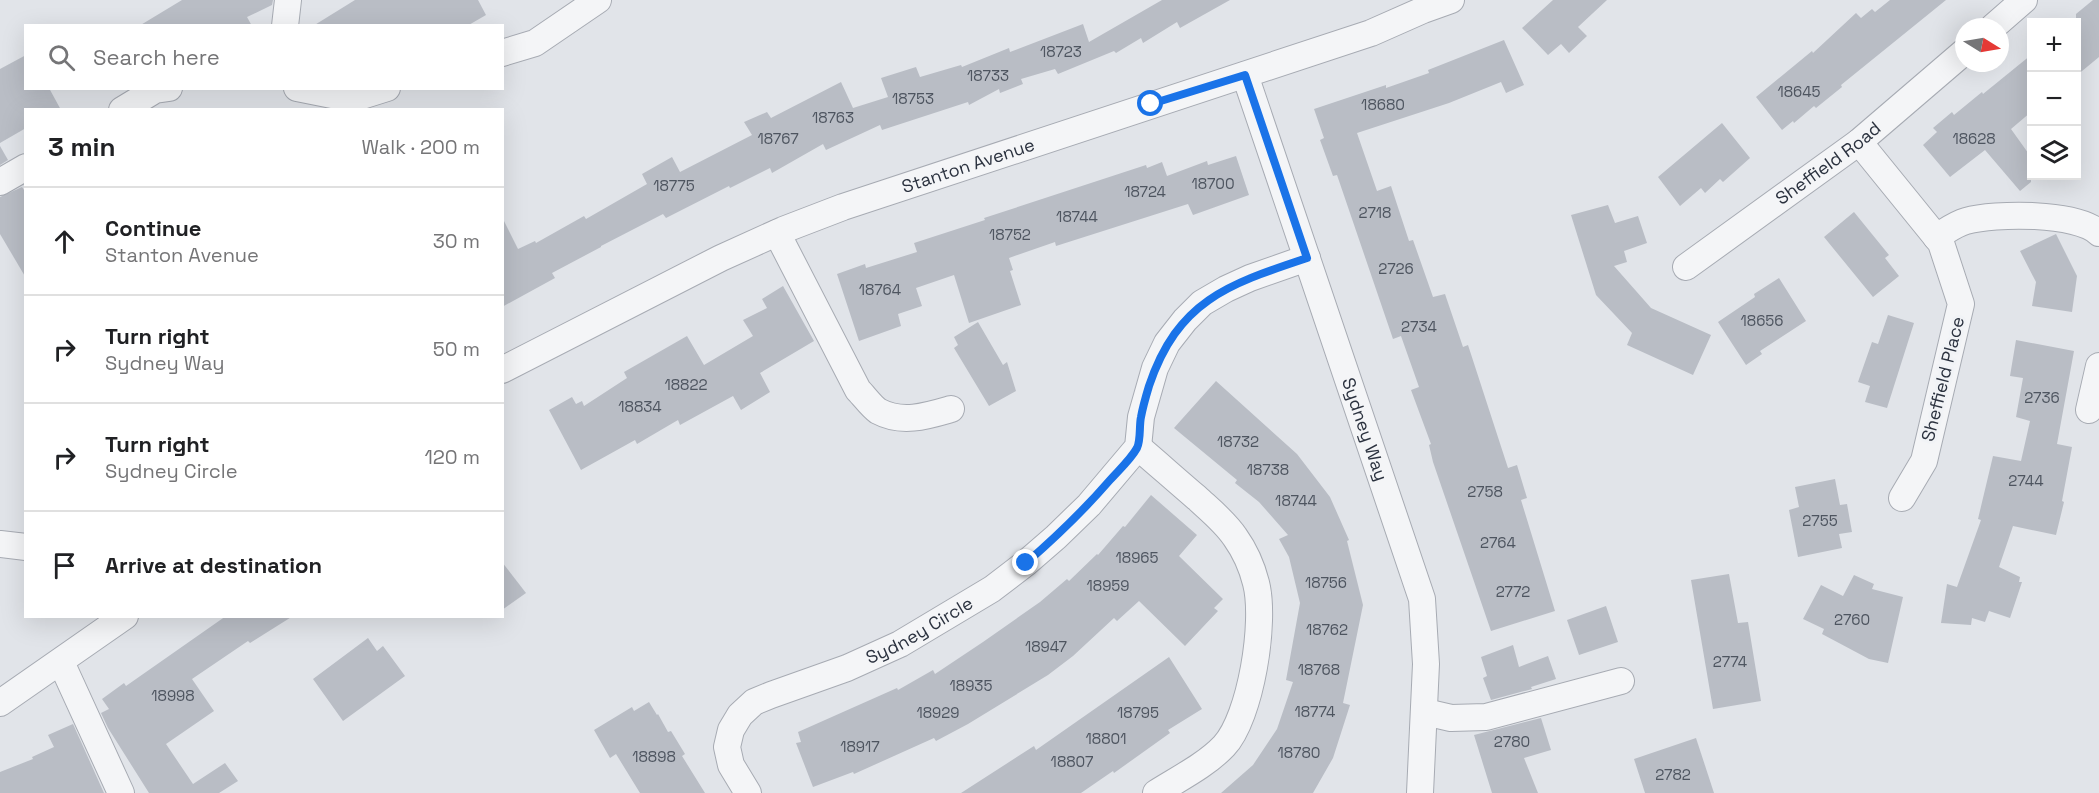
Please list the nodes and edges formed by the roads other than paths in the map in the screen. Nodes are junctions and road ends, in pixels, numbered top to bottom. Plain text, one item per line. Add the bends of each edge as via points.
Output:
1 (288, 0) edge
2 (598, 0) edge
3 (1451, 0) edge
4 (2024, 0) edge
5 (2003, 18) edge
6 (285, 24) edge
7 (504, 52) edge
8 (1955, 60) edge
9 (1245, 75) junction
10 (155, 90) edge
11 (307, 90) edge
12 (381, 90) edge
13 (125, 108) edge
14 (1859, 142) junction
15 (24, 168) edge
16 (0, 182) edge
17 (777, 233) junction
18 (2099, 233) edge
19 (1936, 237) junction
20 (1307, 258) junction
21 (1686, 267) dead end
22 (2099, 366) edge
23 (504, 369) edge
24 (951, 409) dead end
25 (2090, 410) dead end
26 (1138, 447) junction
27 (1902, 498) dead end
28 (0, 544) edge
29 (24, 547) edge
30 (120, 618) edge
31 (61, 662) junction
32 (1621, 681) dead end
33 (0, 703) edge
34 (1425, 712) junction
35 (122, 793) edge
36 (748, 793) edge
37 (1156, 793) edge
38 (1420, 793) edge

1 - 6 street
2 - 7 street via 535,43
3 - 9 street, Stanton Avenue via 1371,33
4 - 5 street
8 - 14 street, Sheffield Road
9 - 17 street, Stanton Avenue via 843,207
9 - 20 street, Sydney Way
10 - 13 street
11 - 12 street via 352,99
14 - 19 street, Sheffield Place
14 - 21 street, Sheffield Road
15 - 16 street
17 - 23 street, Stanton Avenue
17 - 24 street via 858,390 877,410 905,419
18 - 19 street via 2077,222 2032,216 1989,217 1964,222
19 - 27 street, Sheffield Place via 1961,304 1924,460
20 - 26 street via 1226,289 1202,303 1185,320 1167,343 1155,368 1141,417
20 - 34 street, Sydney Way via 1422,599
22 - 25 street
26 - 36 street, Sydney Circle via 1089,505 992,589 900,644 754,702 740,715 727,747 731,765
26 - 37 street via 1236,537 1250,562 1260,610 1250,682 1236,729 1225,746
28 - 29 street
30 - 31 street
31 - 33 street
31 - 35 street
32 - 34 street via 1486,717 1451,718
34 - 38 street, Sydney Way

